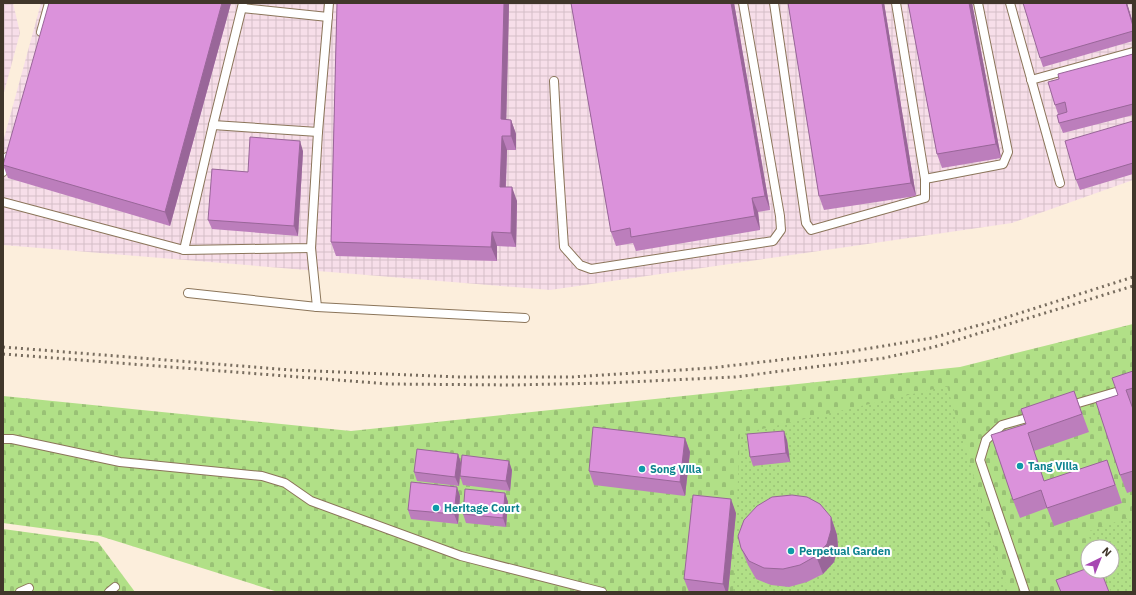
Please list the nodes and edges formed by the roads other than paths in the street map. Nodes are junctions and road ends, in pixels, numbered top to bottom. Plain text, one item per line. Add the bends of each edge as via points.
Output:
1 (49, 3) edge
2 (329, 3) edge
3 (743, 3) edge
4 (774, 3) edge
5 (896, 3) edge
6 (978, 3) edge
7 (1010, 3) edge
8 (243, 6) edge
9 (328, 17) junction
10 (38, 41) edge
11 (1133, 52) edge
12 (1032, 80) junction
13 (554, 81) dead end
14 (213, 125) junction
15 (318, 132) junction
16 (9, 149) edge
17 (3, 172) edge
18 (924, 179) junction
19 (1060, 183) dead end
20 (3, 202) edge
21 (311, 248) junction
22 (184, 250) junction
23 (188, 293) dead end
24 (317, 307) junction
25 (525, 318) dead end
26 (1133, 388) edge
27 (1060, 409) edge
28 (1038, 415) edge
29 (3, 439) edge
30 (29, 588) dead end
31 (20, 592) edge
32 (602, 592) edge
33 (1025, 592) edge

1 - 10 lane
2 - 9 lane
3 - 13 lane via 780,216 781,230 773,241 591,270 580,265 564,247
4 - 18 lane via 806,223 812,230 925,198
5 - 18 lane
6 - 18 lane via 1008,152 1002,164
7 - 12 lane
8 - 9 lane
8 - 14 lane
9 - 15 lane
11 - 12 lane
12 - 19 lane
14 - 15 lane
14 - 22 lane
15 - 21 lane
16 - 17 lane
20 - 22 lane
21 - 22 lane
21 - 24 lane
23 - 24 lane
24 - 25 lane
26 - 27 lane
28 - 33 lane via 1002,425 986,440 980,460
29 - 32 lane via 120,462 262,476 285,482 311,501 461,556
30 - 31 lane

